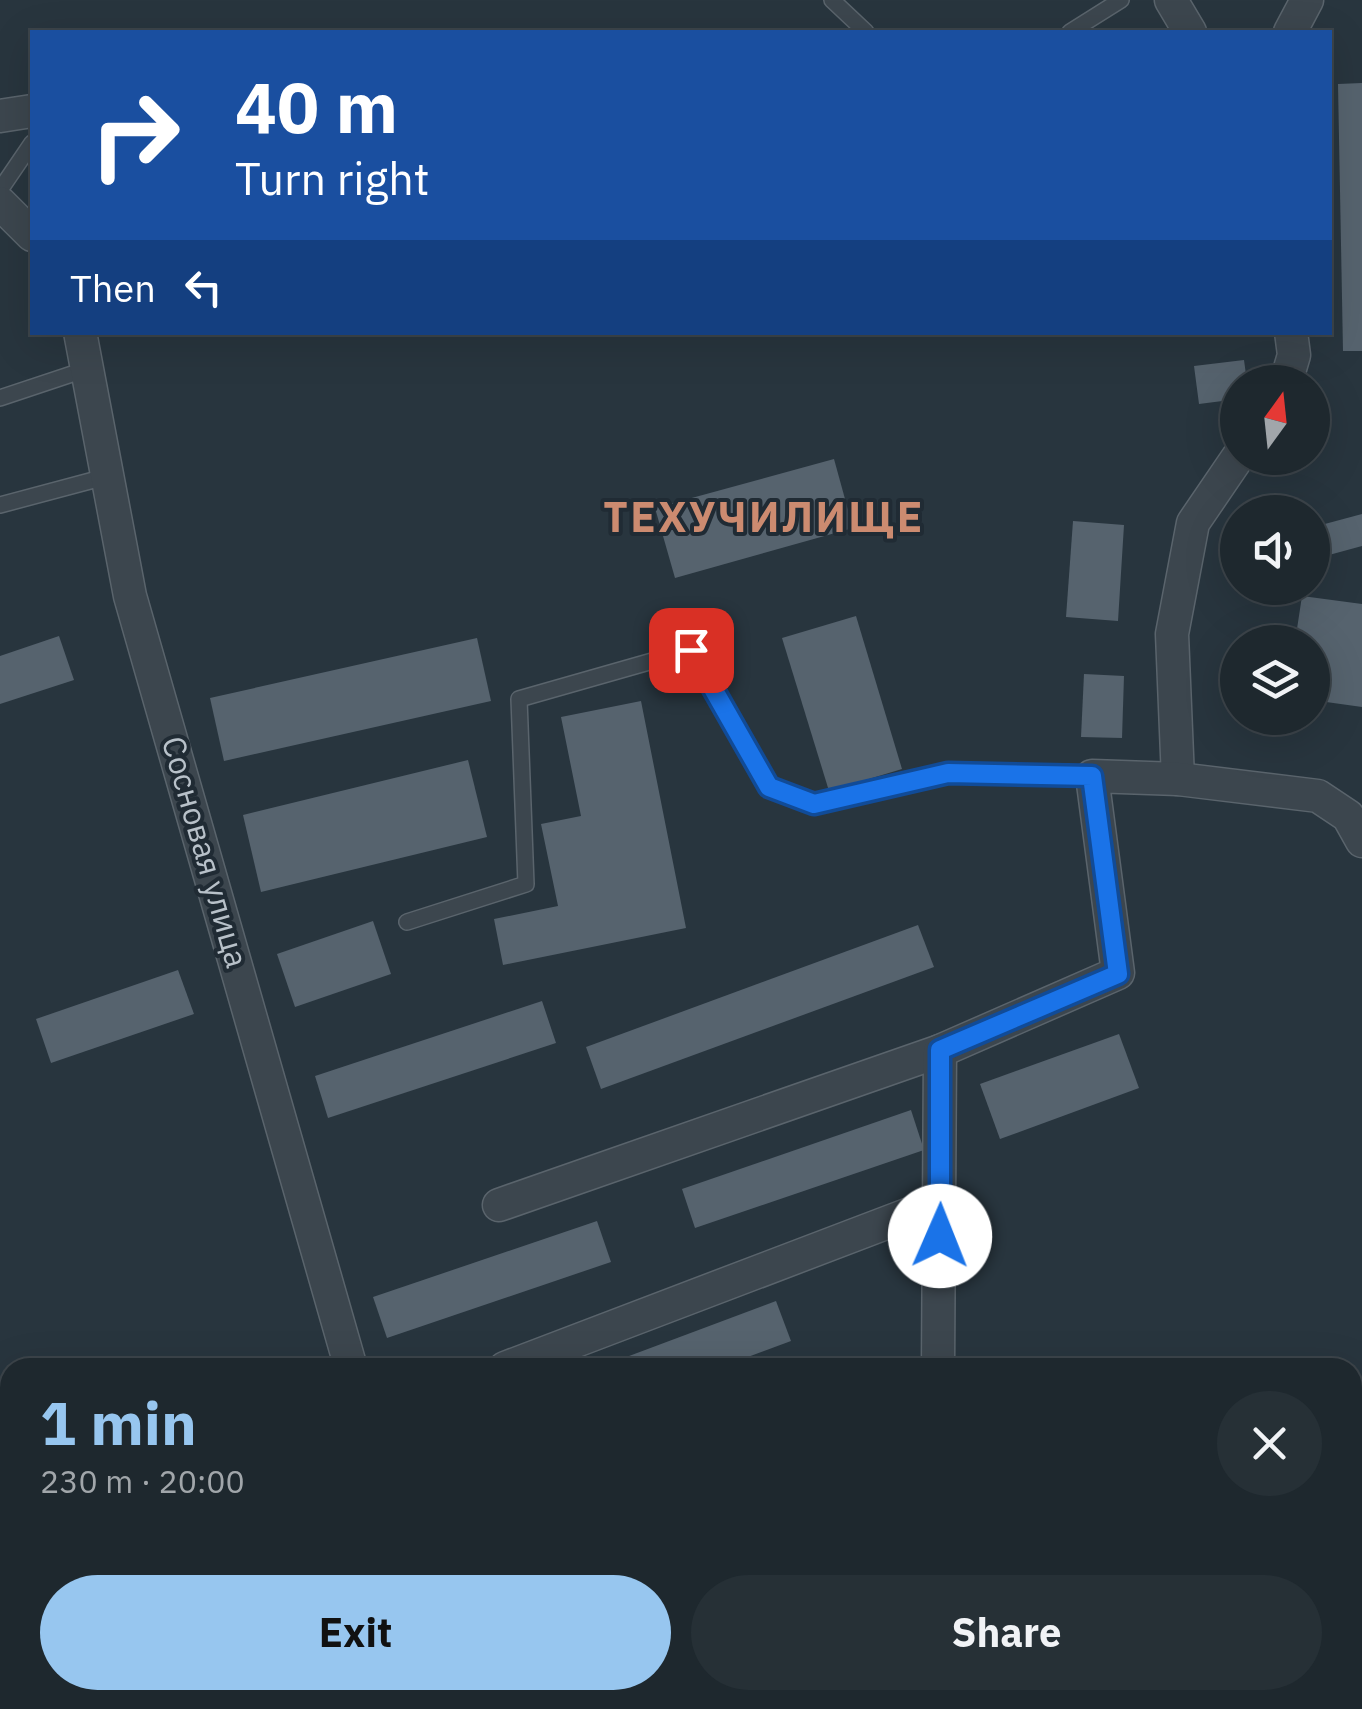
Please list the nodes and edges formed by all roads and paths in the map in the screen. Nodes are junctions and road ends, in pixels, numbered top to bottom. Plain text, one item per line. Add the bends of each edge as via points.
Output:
1 (832, 0) edge
2 (1120, 0) edge
3 (1170, 0) edge
4 (1307, 0) edge
5 (864, 30) edge
6 (1073, 30) edge
7 (1189, 30) edge
8 (1291, 30) edge
9 (30, 111) edge
10 (0, 116) edge
11 (30, 146) edge
12 (0, 190) edge
13 (0, 203) edge
14 (30, 233) edge
15 (80, 335) edge
16 (1291, 335) edge
17 (1291, 365) edge
18 (86, 369) junction
19 (0, 398) edge
20 (1225, 475) edge
21 (106, 477) junction
22 (0, 505) edge
23 (1092, 776) junction
24 (1178, 779) junction
25 (1362, 842) edge
26 (407, 922) dead end
27 (940, 1050) junction
28 (941, 1202) junction
29 (500, 1205) dead end
30 (348, 1358) edge
31 (531, 1358) edge
32 (938, 1358) edge

1 - 5 lane
2 - 6 lane
3 - 7 street
4 - 8 street
9 - 10 street
11 - 12 lane
13 - 14 street
15 - 18 street, Сосновая улица
16 - 17 street
18 - 19 lane
18 - 21 street, Сосновая улица
20 - 24 street via 1193,524 1172,634
21 - 22 lane
21 - 30 street, Сосновая улица via 130,596
23 - 24 street
23 - 26 lane via 948,773 814,804 769,787 691,650 518,698 526,884
23 - 27 street via 1118,974
24 - 25 street via 1318,796 1348,816
27 - 28 street
27 - 29 street
28 - 31 street
28 - 32 street

